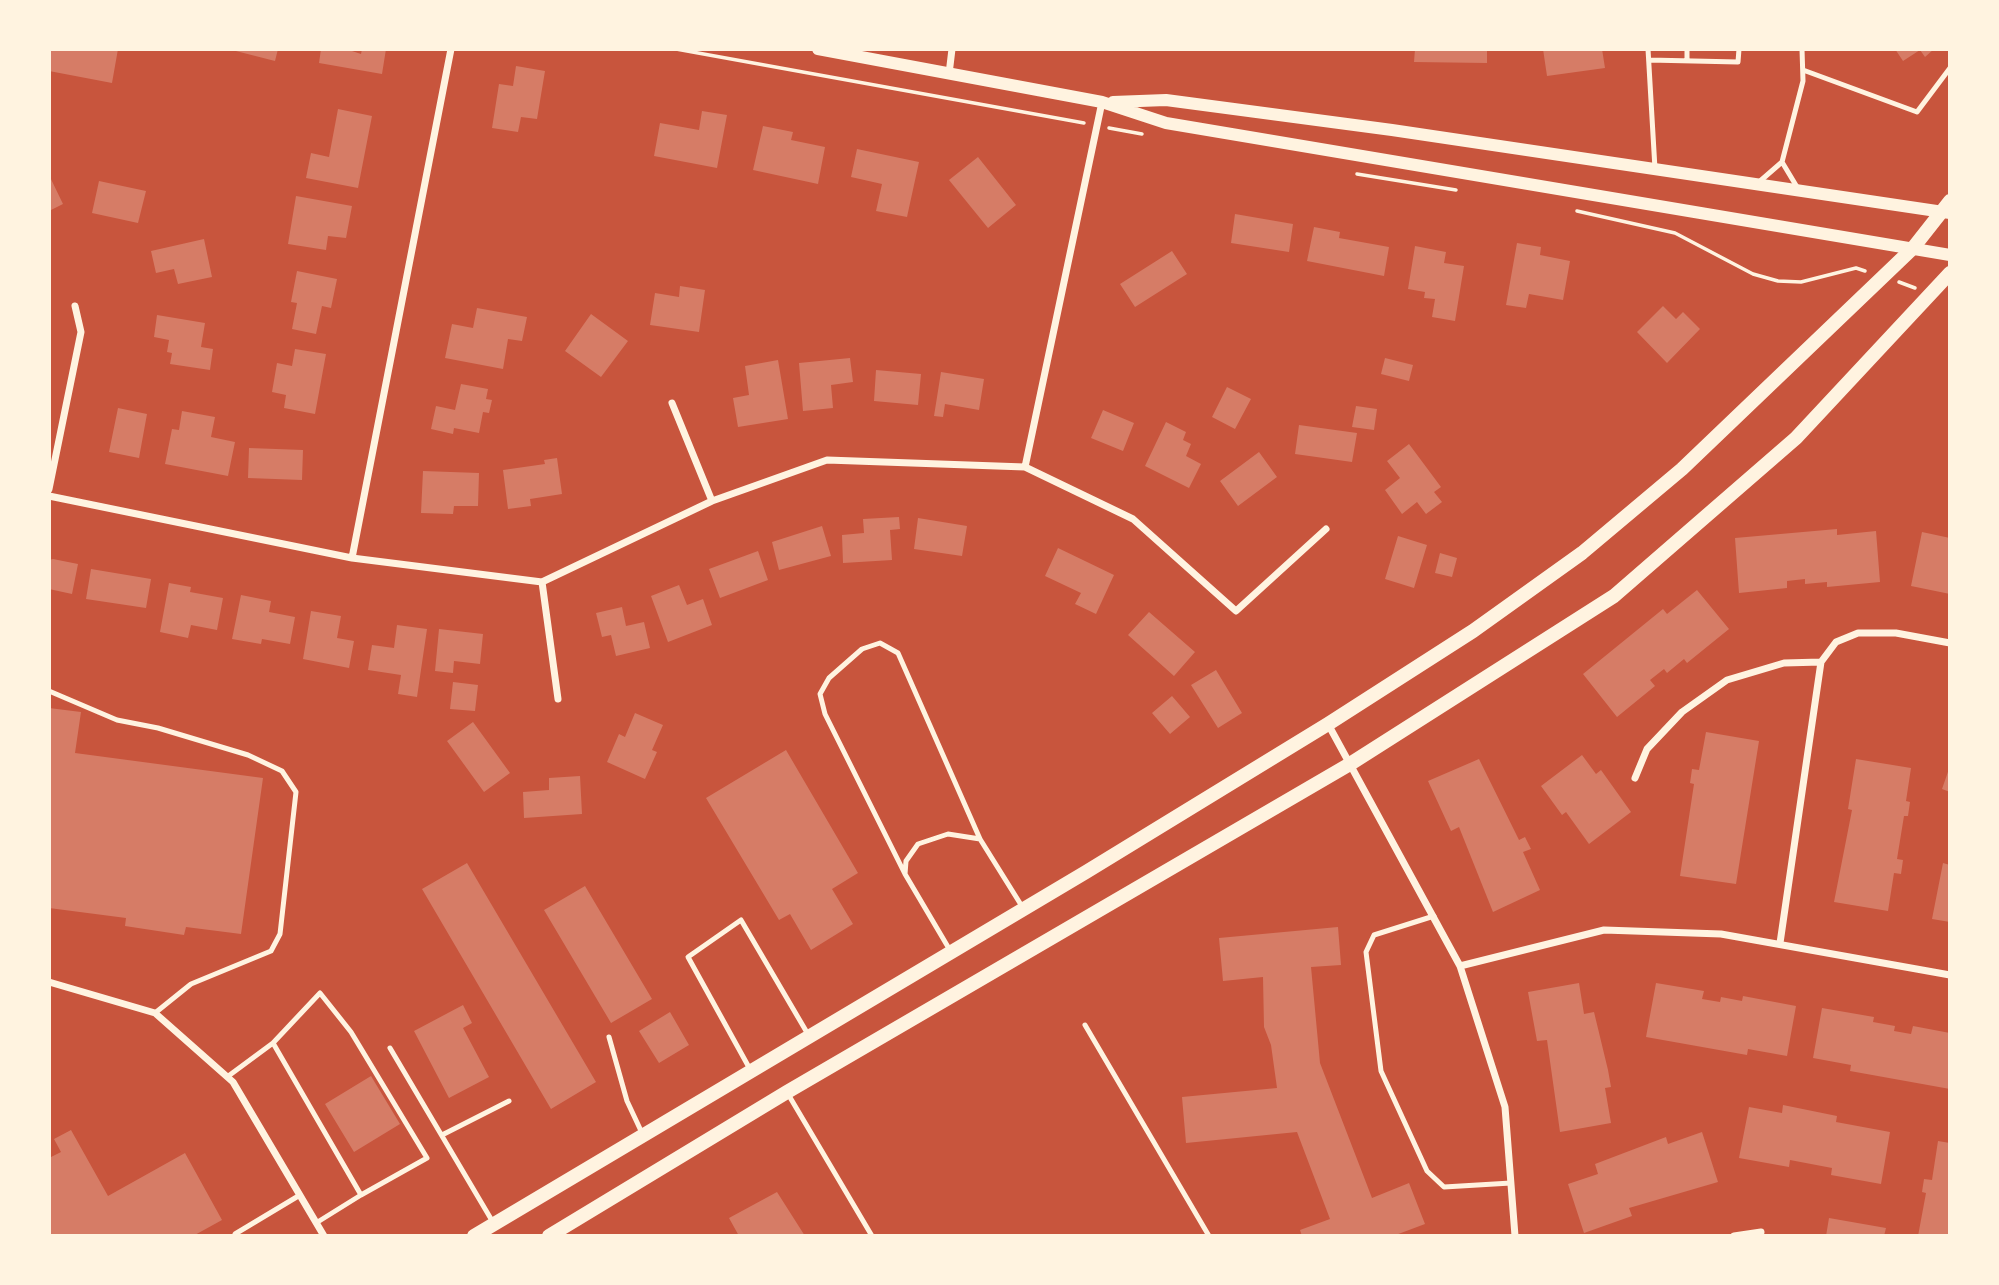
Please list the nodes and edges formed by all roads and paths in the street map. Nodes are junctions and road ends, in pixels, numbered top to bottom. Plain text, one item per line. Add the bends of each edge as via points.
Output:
1 (451, 49) edge
2 (676, 49) edge
3 (817, 49) edge
4 (952, 49) edge
5 (1648, 49) edge
6 (1687, 49) edge
7 (1739, 49) edge
8 (1802, 49) edge
9 (1649, 60) junction
10 (1687, 61) junction
11 (1950, 68) edge
12 (1803, 69) junction
13 (949, 74) junction
14 (1102, 102) junction
15 (1097, 126) junction
16 (1149, 136) dead end
17 (1782, 162) junction
18 (1655, 169) junction
19 (1347, 172) dead end
20 (1757, 184) junction
21 (1798, 190) junction
22 (1469, 192) dead end
23 (1948, 208) edge
24 (1575, 210) dead end
25 (1913, 248) junction
26 (1950, 255) edge
27 (1856, 268) dead end
28 (1950, 274) edge
29 (75, 306) dead end
30 (672, 403) dead end
31 (1025, 467) junction
32 (49, 489) edge
33 (49, 496) edge
34 (712, 501) junction
35 (1326, 529) dead end
36 (352, 558) junction
37 (542, 582) junction
38 (1950, 643) edge
39 (1821, 662) junction
40 (49, 691) edge
41 (558, 699) dead end
42 (1328, 724) junction
43 (1350, 764) junction
44 (1635, 778) dead end
45 (980, 839) junction
46 (905, 874) junction
47 (1023, 909) junction
48 (1434, 916) junction
49 (1780, 943) junction
50 (951, 952) junction
51 (1460, 965) junction
52 (1950, 975) edge
53 (49, 982) edge
54 (156, 1013) junction
55 (1085, 1025) dead end
56 (809, 1036) junction
57 (609, 1037) dead end
58 (273, 1043) junction
59 (390, 1048) dead end
60 (751, 1071) junction
61 (227, 1077) junction
62 (787, 1092) junction
63 (509, 1101) dead end
64 (442, 1135) junction
65 (643, 1135) junction
66 (1511, 1183) junction
67 (300, 1195) junction
68 (361, 1195) junction
69 (316, 1223) junction
70 (494, 1224) junction
71 (1761, 1232) dead end
72 (234, 1235) edge
73 (324, 1236) edge
74 (474, 1236) edge
75 (549, 1236) edge
76 (872, 1236) edge
77 (1209, 1236) edge
78 (1515, 1236) edge
79 (1734, 1236) edge

1 - 36 street
2 - 15 path
3 - 13 street
4 - 13 street
5 - 9 lane
6 - 10 lane
7 - 10 lane via 1738,62
8 - 12 lane
9 - 10 lane
9 - 18 lane
11 - 12 lane via 1917,112
12 - 17 lane
13 - 14 street
14 - 15 street
14 - 18 street via 1166,100
14 - 25 street via 1167,123
15 - 16 path
15 - 31 street
17 - 20 lane
17 - 21 lane
18 - 20 street
19 - 22 path
20 - 21 street
21 - 23 street
23 - 25 main road
24 - 27 path via 1675,233 1753,274 1778,281 1801,282
25 - 26 street
25 - 42 main road via 1682,469 1582,553 1473,631
28 - 43 main road via 1796,438 1614,596
29 - 32 street via 81,332
30 - 34 street
31 - 34 street via 827,460
31 - 35 street via 1133,519 1236,611
33 - 36 street
34 - 37 street
36 - 37 street
37 - 41 street
38 - 39 street via 1858,633 1836,642
39 - 44 street via 1784,663 1727,680 1664,730 1647,749
39 - 49 street
40 - 54 lane via 117,720 248,755 282,771 296,792 280,934 271,951 191,984
42 - 43 street
42 - 47 main road
43 - 48 street
43 - 62 main road
45 - 46 lane via 947,834 918,844 906,861
45 - 46 lane via 898,653 880,643 862,649 829,678 821,694 824,715
45 - 47 lane
46 - 50 lane
47 - 50 main road
48 - 51 street
48 - 66 lane via 1374,935 1366,951 1381,1071 1427,1171 1444,1187
49 - 51 street via 1721,934 1604,930
49 - 52 street
50 - 56 main road
51 - 66 street via 1505,1107
53 - 54 street
54 - 61 street
55 - 77 lane
56 - 60 main road
56 - 60 lane via 741,920 688,957
57 - 65 lane via 627,1101
58 - 61 lane
58 - 68 lane
58 - 68 lane via 320,993 351,1032 427,1158
59 - 64 lane
60 - 65 main road
61 - 67 street
62 - 75 main road
62 - 76 lane
63 - 64 lane
64 - 70 lane
65 - 70 main road
66 - 78 street
67 - 69 street
67 - 72 lane
68 - 69 lane
69 - 73 street
70 - 74 main road
71 - 79 street

